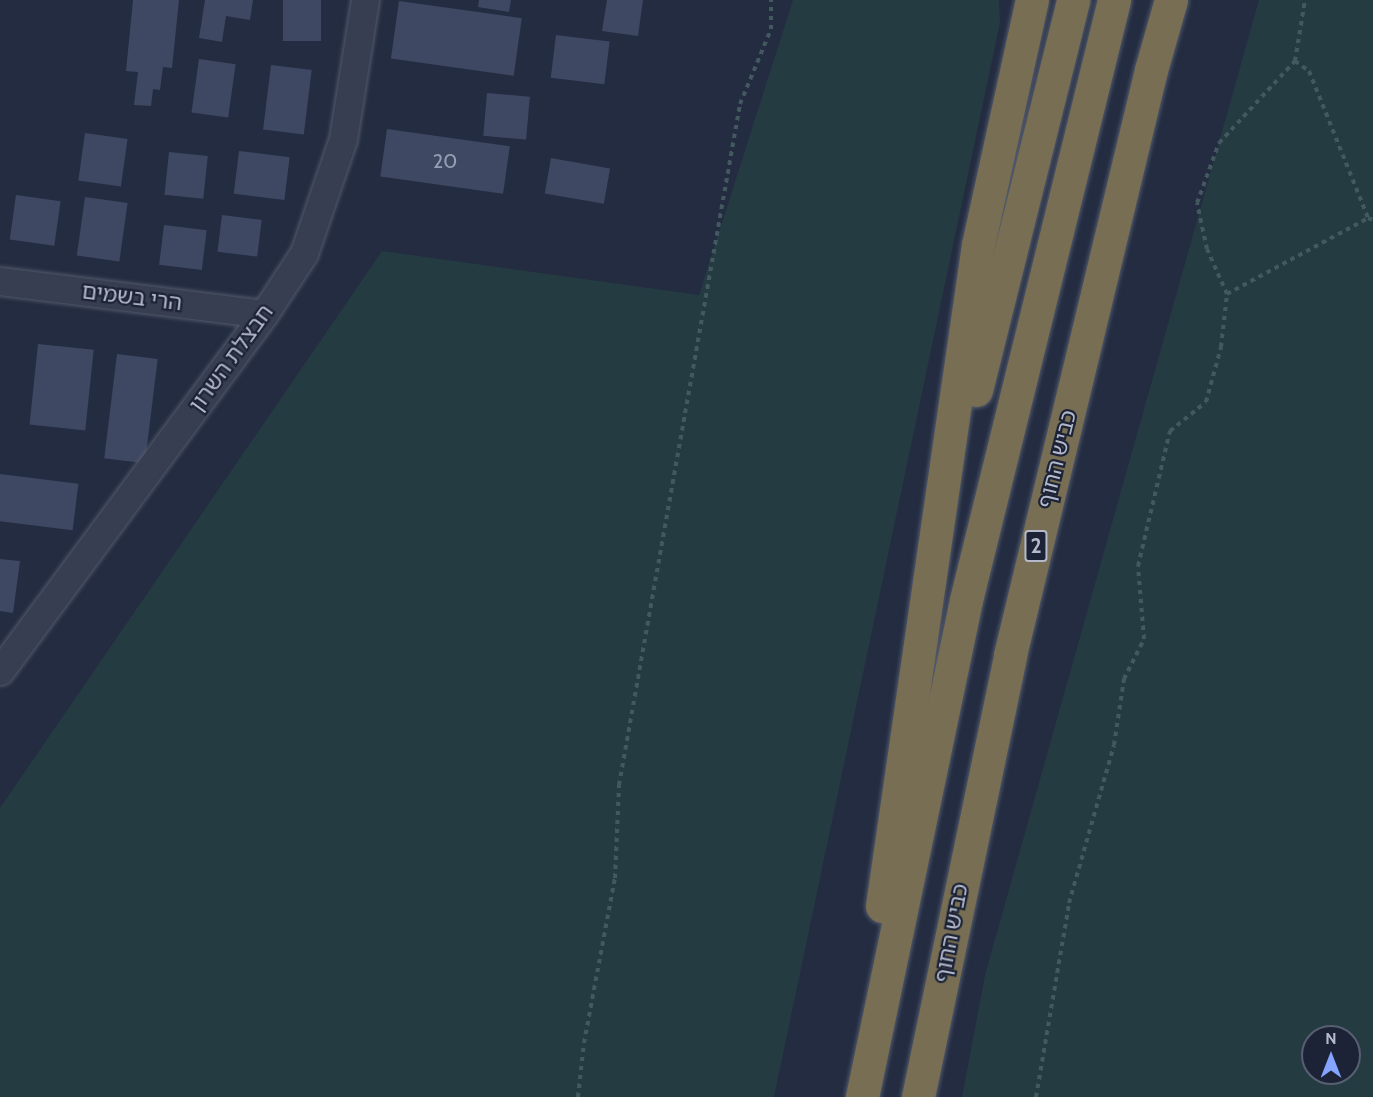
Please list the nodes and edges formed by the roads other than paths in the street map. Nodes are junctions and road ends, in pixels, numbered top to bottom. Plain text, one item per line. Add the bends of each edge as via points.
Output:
1 (365, 0) edge
2 (1032, 0) edge
3 (1073, 0) edge
4 (1114, 0) edge
5 (1171, 0) edge
6 (0, 281) edge
7 (264, 314) junction
8 (916, 650) junction
9 (5, 658) edge
10 (856, 1097) edge
11 (862, 1097) edge
12 (918, 1097) edge

1 - 7 street, חבצלת השרון via 343,139 327,195 304,253
2 - 8 highway via 978,244
3 - 8 highway via 1006,260
4 - 11 highway via 966,600
5 - 12 highway, כביש החוף / 2 via 1148,81 1010,655
6 - 7 street, הרי בשמים
7 - 9 street, חבצלת השרון
8 - 10 highway

